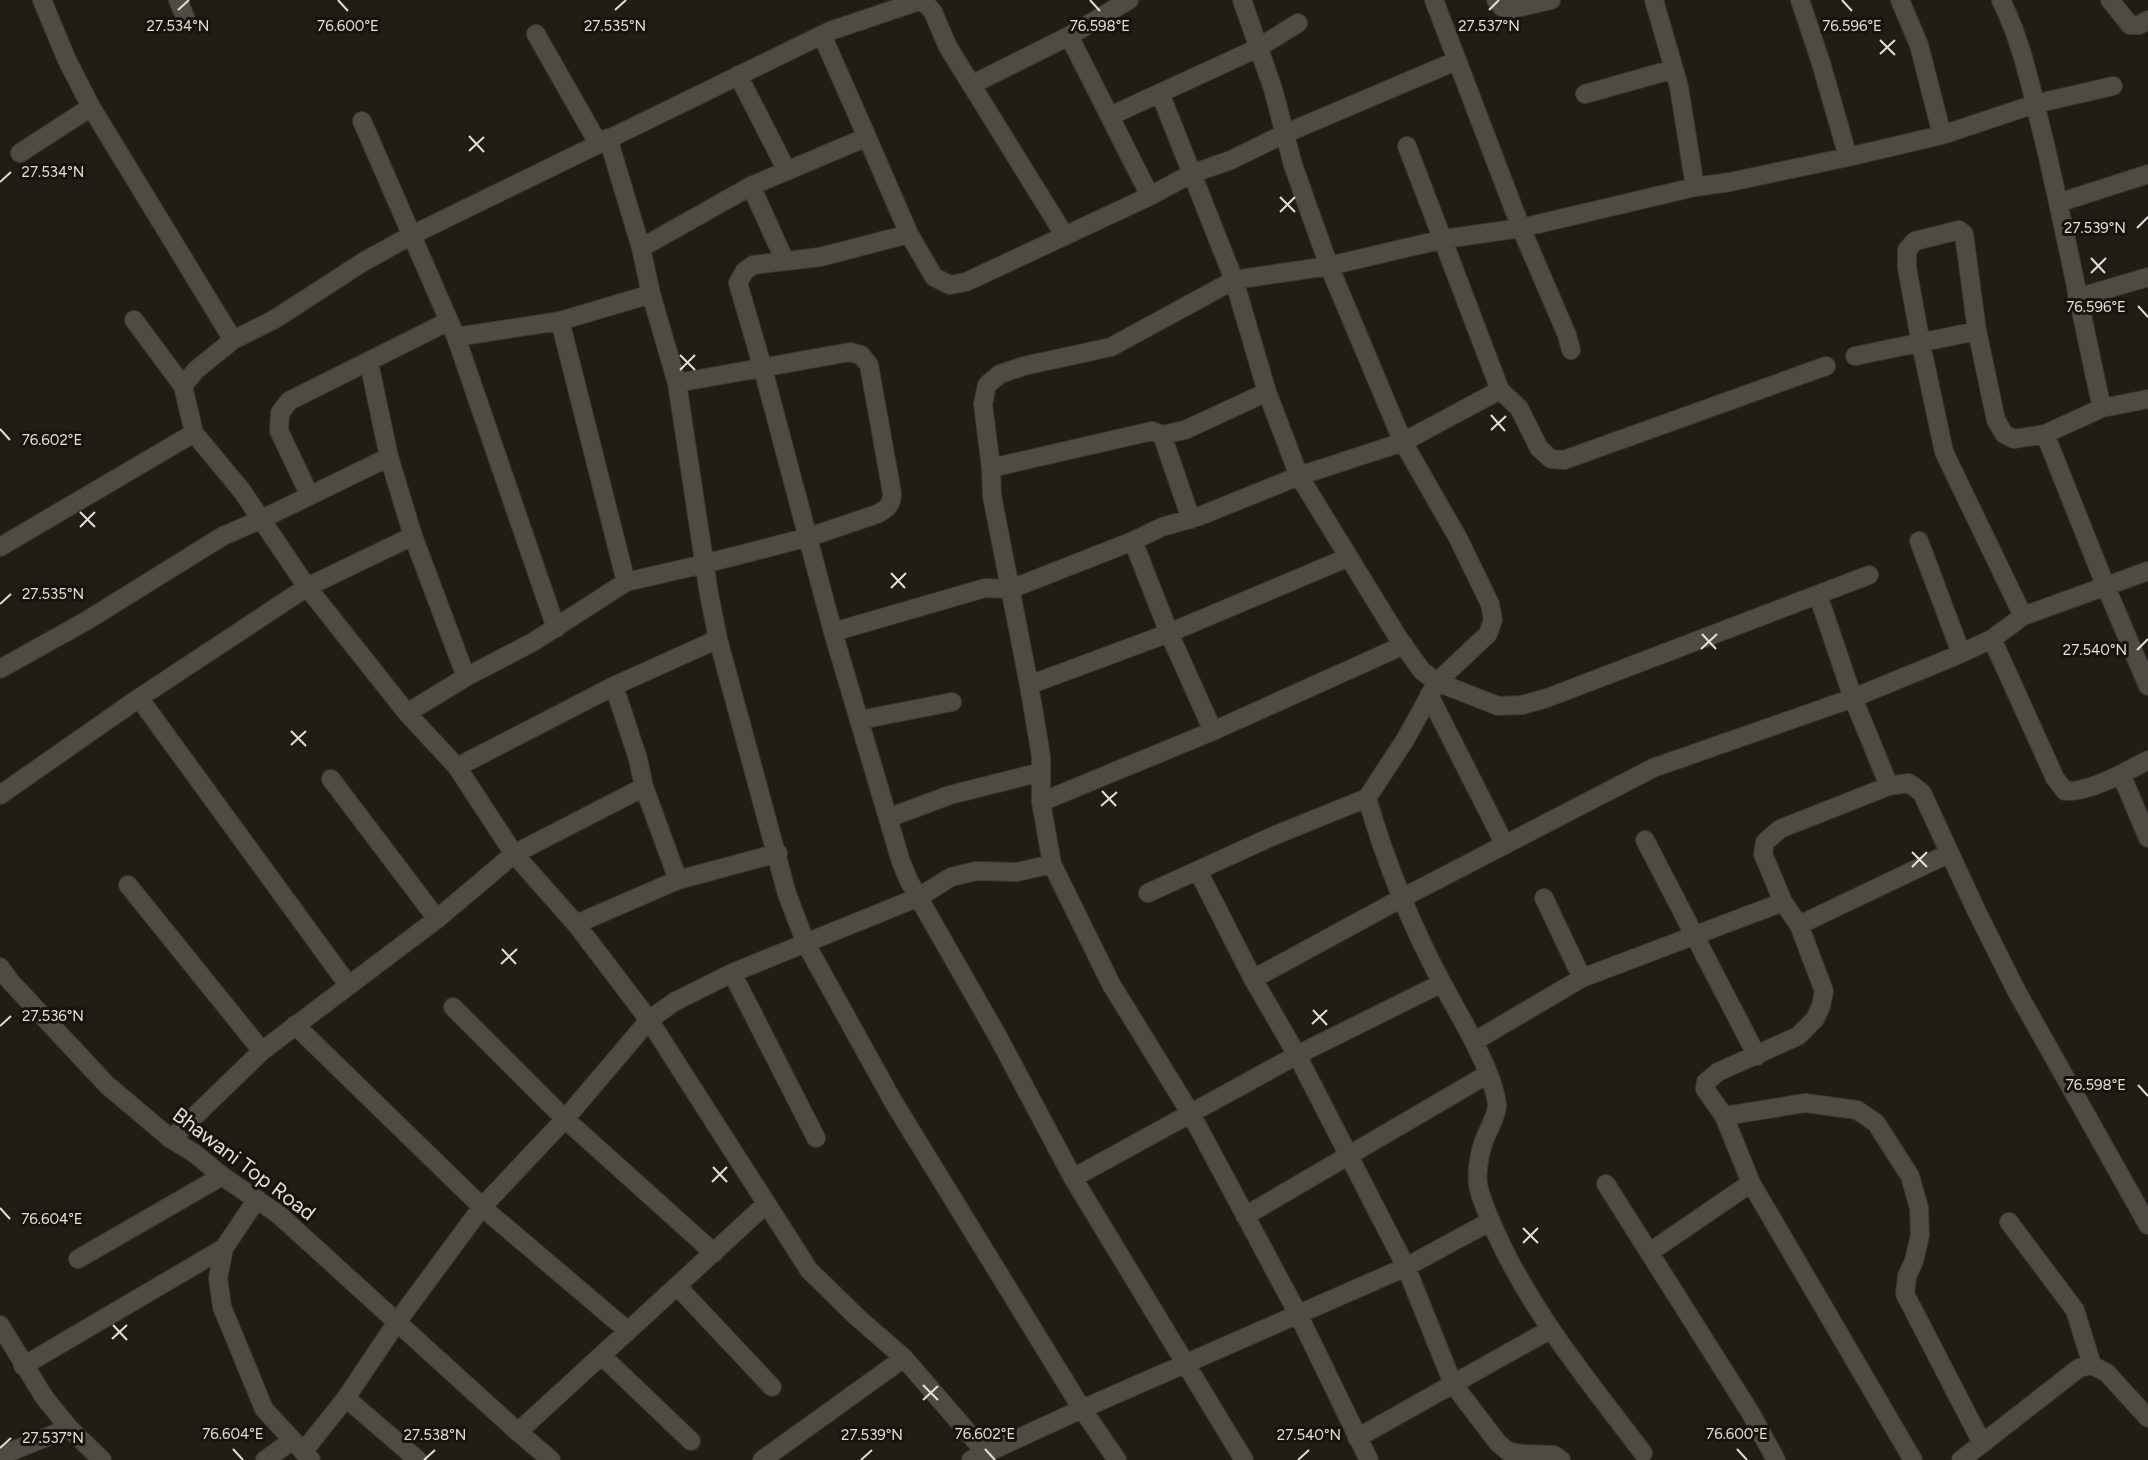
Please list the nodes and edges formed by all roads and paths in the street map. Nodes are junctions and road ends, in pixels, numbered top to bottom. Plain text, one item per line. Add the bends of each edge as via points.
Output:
1 (42, 0) edge
2 (178, 0) edge
3 (1129, 0) edge
4 (1242, 0) edge
5 (1434, 0) edge
6 (1496, 0) edge
7 (1551, 0) edge
8 (1655, 0) edge
9 (1800, 0) edge
10 (1900, 0) edge
11 (2001, 0) edge
12 (2110, 0) edge
13 (2148, 20) edge
14 (187, 22) dead end
15 (1298, 24) dead end
16 (537, 34) dead end
17 (822, 35) junction
18 (1070, 36) junction
19 (1258, 48) junction
20 (1456, 61) junction
21 (1674, 69) junction
22 (738, 75) junction
23 (970, 85) junction
24 (2113, 86) dead end
25 (1160, 93) junction
26 (1585, 94) dead end
27 (2035, 104) junction
28 (91, 107) junction
29 (1110, 116) junction
30 (362, 121) dead end
31 (1284, 134) junction
32 (1942, 135) junction
33 (867, 137) junction
34 (603, 141) junction
35 (1407, 146) dead end
36 (20, 153) dead end
37 (1848, 157) junction
38 (788, 171) junction
39 (1191, 174) junction
40 (2148, 174) edge
41 (752, 186) junction
42 (1695, 187) junction
43 (1150, 196) junction
44 (2058, 203) junction
45 (1521, 228) junction
46 (909, 234) junction
47 (412, 235) junction
48 (1065, 236) junction
49 (1444, 239) junction
50 (641, 248) junction
51 (785, 261) junction
52 (1329, 266) junction
53 (2148, 277) edge
54 (1234, 280) junction
55 (651, 294) junction
56 (2077, 297) junction
57 (134, 320) dead end
58 (560, 321) junction
59 (452, 329) junction
60 (1977, 330) junction
61 (233, 340) junction
62 (1921, 344) junction
63 (1571, 350) dead end
64 (1855, 356) dead end
65 (369, 363) junction
66 (1826, 366) dead end
67 (764, 369) junction
68 (677, 383) junction
69 (183, 386) junction
70 (1500, 390) junction
71 (1267, 392) junction
72 (2148, 399) edge
73 (2102, 408) junction
74 (194, 433) junction
75 (2045, 434) junction
76 (1162, 435) junction
77 (1403, 442) junction
78 (389, 457) junction
79 (991, 468) junction
80 (1299, 476) junction
81 (310, 496) junction
82 (262, 519) junction
83 (1191, 519) junction
84 (413, 536) junction
85 (809, 537) junction
86 (1133, 541) junction
87 (1919, 541) dead end
88 (0, 547) edge
89 (1348, 557) junction
90 (704, 564) junction
91 (2148, 571) edge
92 (1869, 575) dead end
93 (626, 582) junction
94 (307, 587) junction
95 (2106, 587) junction
96 (1011, 589) junction
97 (1818, 595) junction
98 (2023, 616) junction
99 (556, 628) junction
100 (833, 632) junction
101 (1169, 633) junction
102 (718, 639) junction
103 (1992, 639) junction
104 (1404, 645) junction
105 (1961, 653) junction
106 (0, 669) edge
107 (466, 677) junction
108 (1029, 685) junction
109 (614, 686) junction
110 (2148, 686) edge
111 (1433, 688) junction
112 (140, 698) junction
113 (1853, 698) junction
114 (952, 702) dead end
115 (407, 713) junction
116 (860, 720) junction
117 (1213, 731) junction
118 (2148, 760) edge
119 (457, 767) junction
120 (1041, 772) junction
121 (2121, 774) junction
122 (331, 779) dead end
123 (1889, 786) junction
124 (644, 787) junction
125 (0, 795) edge
126 (1367, 798) junction
127 (1041, 802) junction
128 (888, 818) junction
129 (2148, 838) edge
130 (1645, 840) dead end
131 (1505, 844) junction
132 (778, 853) junction
133 (1950, 853) junction
134 (514, 855) junction
135 (1052, 864) junction
136 (1198, 871) junction
137 (678, 880) junction
138 (128, 885) dead end
139 (1148, 893) dead end
140 (919, 897) junction
141 (1402, 898) junction
142 (1544, 898) dead end
143 (1783, 902) junction
144 (437, 919) junction
145 (576, 924) junction
146 (1799, 925) junction
147 (1695, 934) junction
148 (806, 944) junction
149 (0, 967) edge
150 (732, 974) junction
151 (1582, 978) junction
152 (1253, 979) junction
153 (1442, 983) junction
154 (349, 986) junction
155 (453, 1007) dead end
156 (649, 1020) junction
157 (295, 1024) junction
158 (1475, 1041) junction
159 (262, 1051) junction
160 (1297, 1055) junction
161 (1757, 1056) junction
162 (1488, 1074) junction
163 (1191, 1114) junction
164 (1724, 1116) junction
165 (565, 1119) junction
166 (816, 1137) dead end
167 (171, 1139) junction
168 (1349, 1156) junction
169 (222, 1176) junction
170 (1073, 1178) junction
171 (1751, 1183) junction
172 (1606, 1184) dead end
173 (257, 1199) junction
174 (765, 1205) junction
175 (482, 1208) junction
176 (1245, 1216) junction
177 (1491, 1221) junction
178 (2009, 1222) dead end
179 (2148, 1225) edge
180 (224, 1248) junction
181 (1650, 1252) junction
182 (714, 1253) junction
183 (78, 1258) dead end
184 (1406, 1267) junction
185 (678, 1287) junction
186 (1298, 1314) junction
187 (397, 1322) junction
188 (0, 1325) edge
189 (1551, 1329) junction
190 (628, 1331) junction
191 (602, 1356) junction
192 (904, 1358) junction
193 (1185, 1363) junction
194 (2092, 1365) junction
195 (23, 1366) junction
196 (1453, 1384) junction
197 (772, 1387) dead end
198 (346, 1398) junction
199 (1082, 1409) junction
200 (2148, 1418) edge
201 (69, 1428) junction
202 (518, 1432) junction
203 (1357, 1438) junction
204 (691, 1441) dead end
205 (1982, 1443) junction
206 (302, 1450) edge
207 (1643, 1454) dead end
208 (0, 1456) edge
209 (978, 1456) edge
210 (102, 1460) edge
211 (265, 1460) edge
212 (418, 1460) edge
213 (551, 1460) edge
214 (762, 1460) edge
215 (1117, 1460) edge
216 (1244, 1460) edge
217 (1369, 1460) edge
218 (1561, 1460) edge
219 (1776, 1460) edge
220 (1913, 1460) edge
221 (1961, 1460) edge

1 - 28 street
2 - 14 street
3 - 18 street
4 - 19 street
5 - 20 street
6 - 7 street via 1502,7 1512,9
8 - 21 street
9 - 37 street
10 - 32 street via 1919,45
11 - 27 street
12 - 13 street via 2130,25
15 - 19 street
16 - 34 street
17 - 22 street
17 - 23 street via 919,1 933,12
17 - 33 street
18 - 23 street
18 - 29 street
19 - 25 street
19 - 31 street
20 - 31 street
20 - 45 street
21 - 26 street
21 - 42 street
22 - 34 street
22 - 38 street
23 - 48 street
24 - 27 street
25 - 29 street
25 - 39 street
27 - 32 street
27 - 44 street
28 - 36 street
28 - 61 street
29 - 43 street
30 - 47 street
31 - 39 street
31 - 52 street
32 - 37 street
33 - 38 street
33 - 46 street
34 - 47 street
34 - 50 street
35 - 49 street
37 - 42 street
38 - 41 street
39 - 43 street
39 - 54 street
40 - 44 street
41 - 50 street
41 - 51 street
42 - 45 street
43 - 48 street
44 - 56 street
45 - 49 street
45 - 63 street
46 - 48 street via 934,277 950,285 966,282
46 - 51 street
47 - 59 street
47 - 61 street via 275,319
49 - 52 street
49 - 70 street
50 - 55 street
51 - 67 street via 753,265 738,283
52 - 54 street
52 - 77 street
53 - 56 street
54 - 71 street
54 - 79 street via 1111,347 1000,374 987,386 983,404
55 - 58 street
55 - 68 street
56 - 73 street
57 - 69 street
58 - 59 street
58 - 93 street
59 - 65 street
59 - 99 street
60 - 62 street
60 - 62 street via 1966,243 1959,230 1916,241 1907,250
60 - 75 street via 1996,420 2004,434 2014,439
61 - 69 street
62 - 64 street
62 - 98 street via 1944,452
65 - 78 street
65 - 81 street via 289,401 280,413 279,431
66 - 70 street via 1564,460 1551,459 1539,448 1519,408
67 - 68 street
67 - 85 street
67 - 85 street via 850,352 861,355 869,365 892,502 877,514
68 - 90 street
69 - 74 street
70 - 77 street
71 - 76 street via 1185,430
71 - 80 street
72 - 73 street
73 - 75 street
74 - 82 street
74 - 88 street
75 - 95 street
76 - 79 street via 1152,431
76 - 83 street
77 - 80 street
77 - 111 street via 1458,538 1490,604 1493,620 1488,634
78 - 81 street
78 - 84 street
79 - 96 street via 992,496
80 - 83 street
80 - 89 street
81 - 82 street
82 - 94 street
82 - 106 street via 223,536
83 - 86 street
84 - 94 street
84 - 107 street
85 - 90 street
85 - 100 street
86 - 96 street
86 - 101 street
87 - 105 street
89 - 101 street
89 - 104 street
90 - 93 street
90 - 102 street
91 - 95 street
92 - 97 street
93 - 99 street
94 - 112 street
94 - 115 street
95 - 98 street
95 - 110 street
96 - 100 street via 985,588
96 - 108 street
97 - 111 street via 1522,705 1498,706
97 - 113 street
98 - 103 street
99 - 107 street
100 - 116 street
101 - 108 street
101 - 117 street
102 - 109 street
102 - 132 street
103 - 105 street
103 - 121 street via 2065,792 2076,792
104 - 111 street
104 - 117 street
105 - 113 street
107 - 115 street
108 - 120 street
109 - 119 street
109 - 124 street
111 - 126 street
111 - 131 street
112 - 125 street
112 - 154 street
113 - 123 street
113 - 131 street via 1653,768
114 - 116 street
115 - 119 street
116 - 128 street
117 - 127 street
118 - 121 street
119 - 134 street
120 - 127 street
120 - 128 street via 950,795
121 - 129 street
122 - 144 street
123 - 133 street via 1909,783 1922,793
123 - 143 street via 1780,829 1765,842 1763,854
124 - 134 street
124 - 137 street
126 - 136 street
126 - 141 street via 1383,854
127 - 135 street
128 - 140 street via 901,862
130 - 147 street
131 - 141 street
132 - 137 street
132 - 148 street via 787,894
133 - 146 street
133 - 179 street via 2016,990
134 - 144 street
134 - 145 street
135 - 140 street via 1017,872 976,871 951,877
135 - 163 street via 1111,984
136 - 139 street
136 - 152 street
137 - 145 street
138 - 159 street
140 - 148 street
140 - 170 street
141 - 152 street
141 - 153 street
142 - 151 street
143 - 146 street
143 - 147 street
144 - 154 street
145 - 156 street
146 - 161 street via 1824,991 1821,1006 1815,1019 1798,1036
147 - 151 street
147 - 161 street
148 - 150 street
148 - 199 street via 894,1103
149 - 167 street, Bhawani Top Road via 107,1085
150 - 156 street via 674,1002
150 - 166 street
151 - 158 street
152 - 160 street
153 - 158 street
153 - 160 street
154 - 157 street
155 - 165 street
156 - 165 street
156 - 174 street
157 - 159 street
157 - 175 street
158 - 162 street
159 - 167 street
160 - 163 street
160 - 168 street
161 - 164 street via 1718,1072 1706,1083
162 - 168 street
162 - 177 street via 1497,1105 1484,1139 1478,1186
163 - 170 street
163 - 176 street
164 - 171 street
164 - 205 street via 1805,1103 1857,1110 1876,1124 1910,1176 1919,1208 1920,1235 1905,1294
165 - 175 street
165 - 182 street
167 - 169 street, Bhawani Top Road
168 - 176 street
168 - 184 street
169 - 173 street, Bhawani Top Road
169 - 183 street
170 - 193 street
171 - 181 street
171 - 220 street
172 - 181 street
173 - 180 street
173 - 187 street, Bhawani Top Road
174 - 182 street
174 - 192 street via 809,1270
175 - 187 street
175 - 190 street
176 - 186 street
177 - 184 street
177 - 189 street via 1518,1278
178 - 194 street via 2075,1310
180 - 195 street
180 - 206 street via 218,1278 222,1307 264,1409
181 - 219 street
182 - 185 street
184 - 186 street
184 - 196 street
185 - 190 street
185 - 197 street
186 - 193 street
186 - 203 street
187 - 198 street
187 - 202 street, Bhawani Top Road
188 - 195 street
189 - 196 street
189 - 207 street
190 - 191 street
191 - 202 street
191 - 204 street
192 - 209 street
192 - 214 street
193 - 199 street
193 - 216 street
194 - 200 street via 2107,1373
194 - 205 street via 2079,1368
195 - 201 street
196 - 203 street
196 - 218 street via 1509,1452 1554,1455
198 - 206 street
198 - 212 street
199 - 209 street
199 - 215 street
201 - 208 street
201 - 210 street
202 - 213 street, Bhawani Top Road
203 - 217 street
205 - 221 street
206 - 211 street

